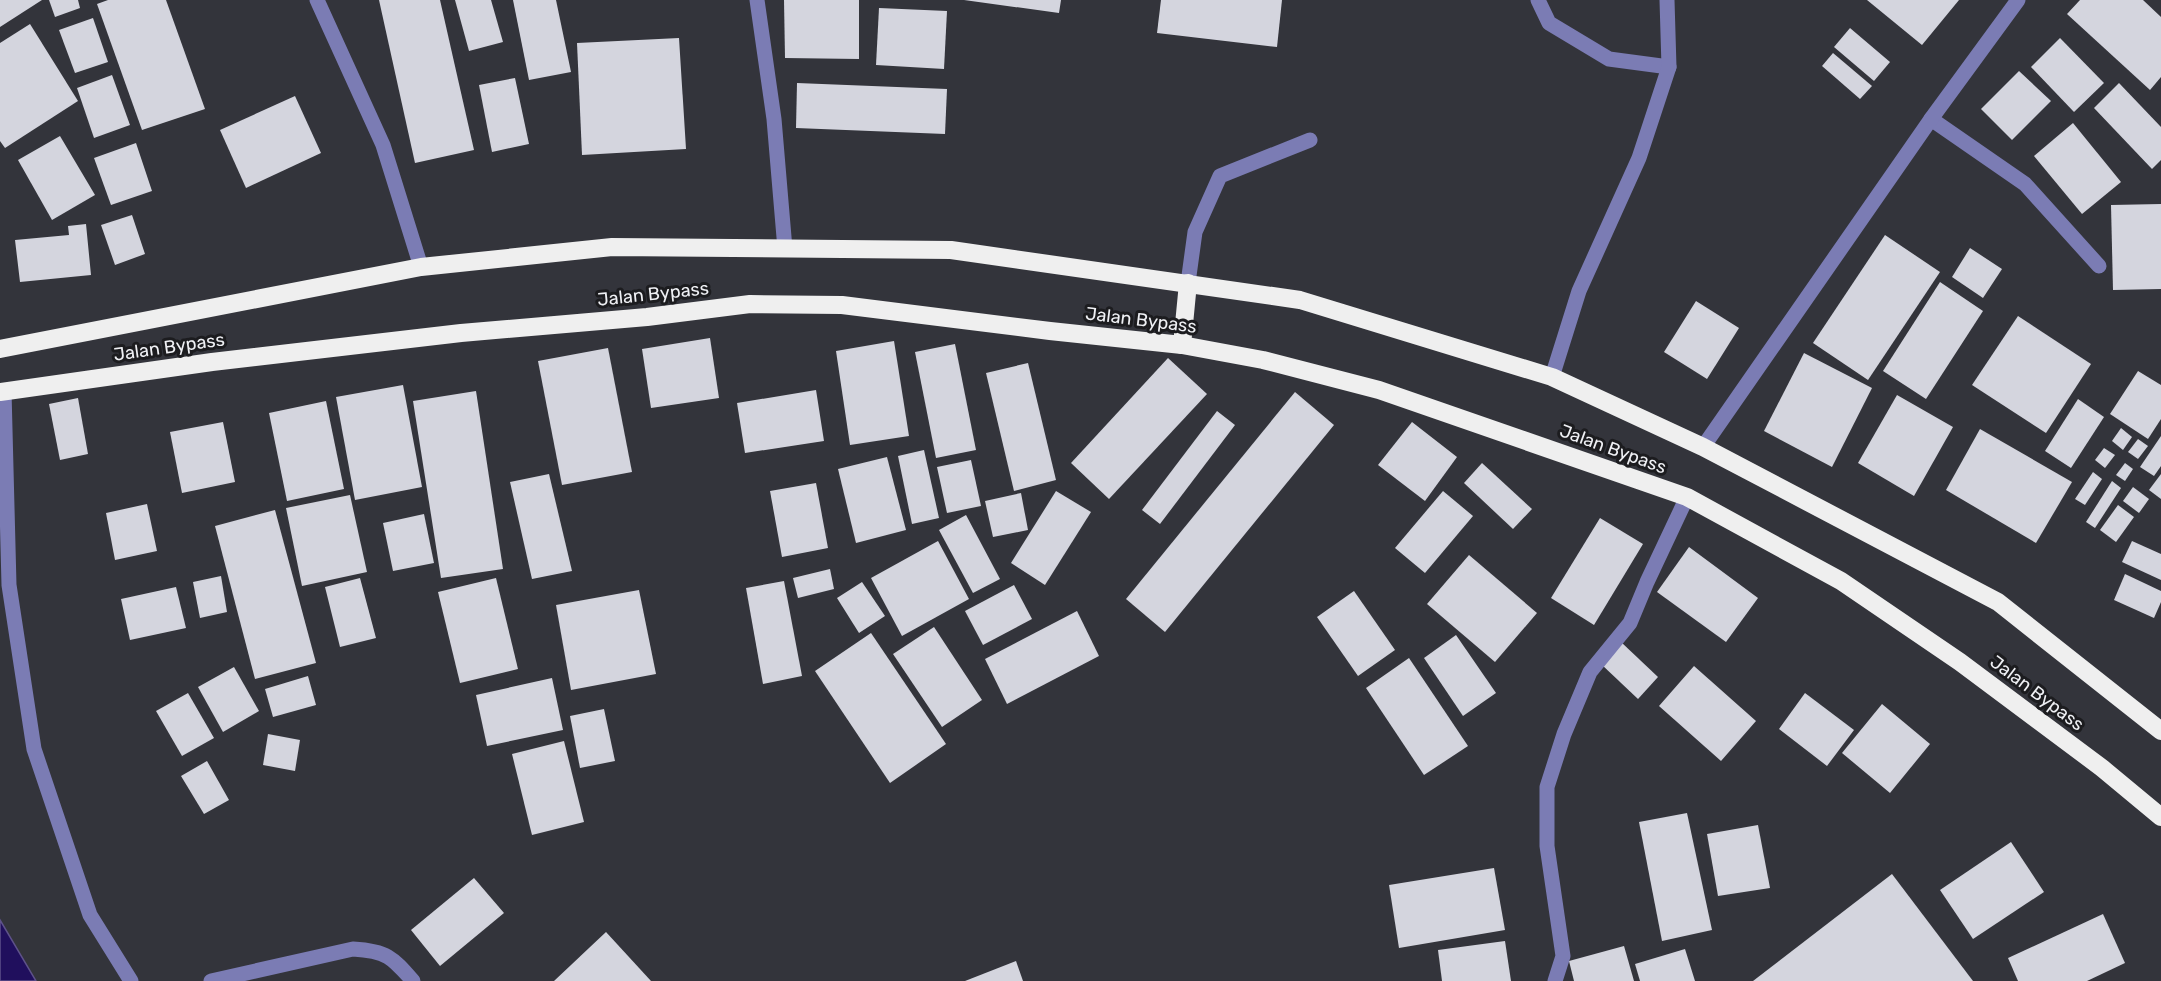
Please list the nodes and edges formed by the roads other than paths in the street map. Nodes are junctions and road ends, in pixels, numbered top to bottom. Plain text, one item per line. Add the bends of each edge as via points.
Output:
1 (316, 0) edge
2 (757, 0) edge
3 (1538, 0) edge
4 (1667, 0) edge
5 (2018, 0) edge
6 (1670, 67) junction
7 (1931, 119) junction
8 (1310, 140) dead end
9 (785, 249) junction
10 (2099, 266) dead end
11 (421, 267) junction
12 (1188, 284) junction
13 (1182, 345) junction
14 (0, 349) edge
15 (1552, 377) junction
16 (2, 392) edge
17 (1702, 447) junction
18 (1687, 497) junction
19 (2161, 731) edge
20 (2161, 818) edge
21 (131, 981) edge
22 (211, 981) edge
23 (413, 981) edge
24 (1555, 981) edge

1 - 11 street via 383,145
2 - 9 street via 774,119
3 - 6 street via 1549,22 1609,58
4 - 6 street
5 - 7 street
6 - 15 street via 1639,158 1579,291
7 - 10 street via 2025,184
7 - 17 street
8 - 12 street via 1220,176 1195,232
9 - 11 highway, Jalan Bypass via 612,247
9 - 12 highway, Jalan Bypass via 951,250
11 - 14 highway, Jalan Bypass
12 - 13 highway
12 - 15 highway, Jalan Bypass via 1300,300
13 - 16 highway, Jalan Bypass via 842,304 750,304 212,362
13 - 18 highway, Jalan Bypass via 1263,360 1379,390
15 - 17 highway, Jalan Bypass
16 - 21 street via 9,585 34,748 90,915
17 - 19 highway, Jalan Bypass via 1998,602
18 - 20 highway, Jalan Bypass via 1841,580 1960,662 2102,768
18 - 24 street via 1630,623 1590,672 1547,787 1546,846 1563,956
22 - 23 street via 353,949 375,950 393,958

